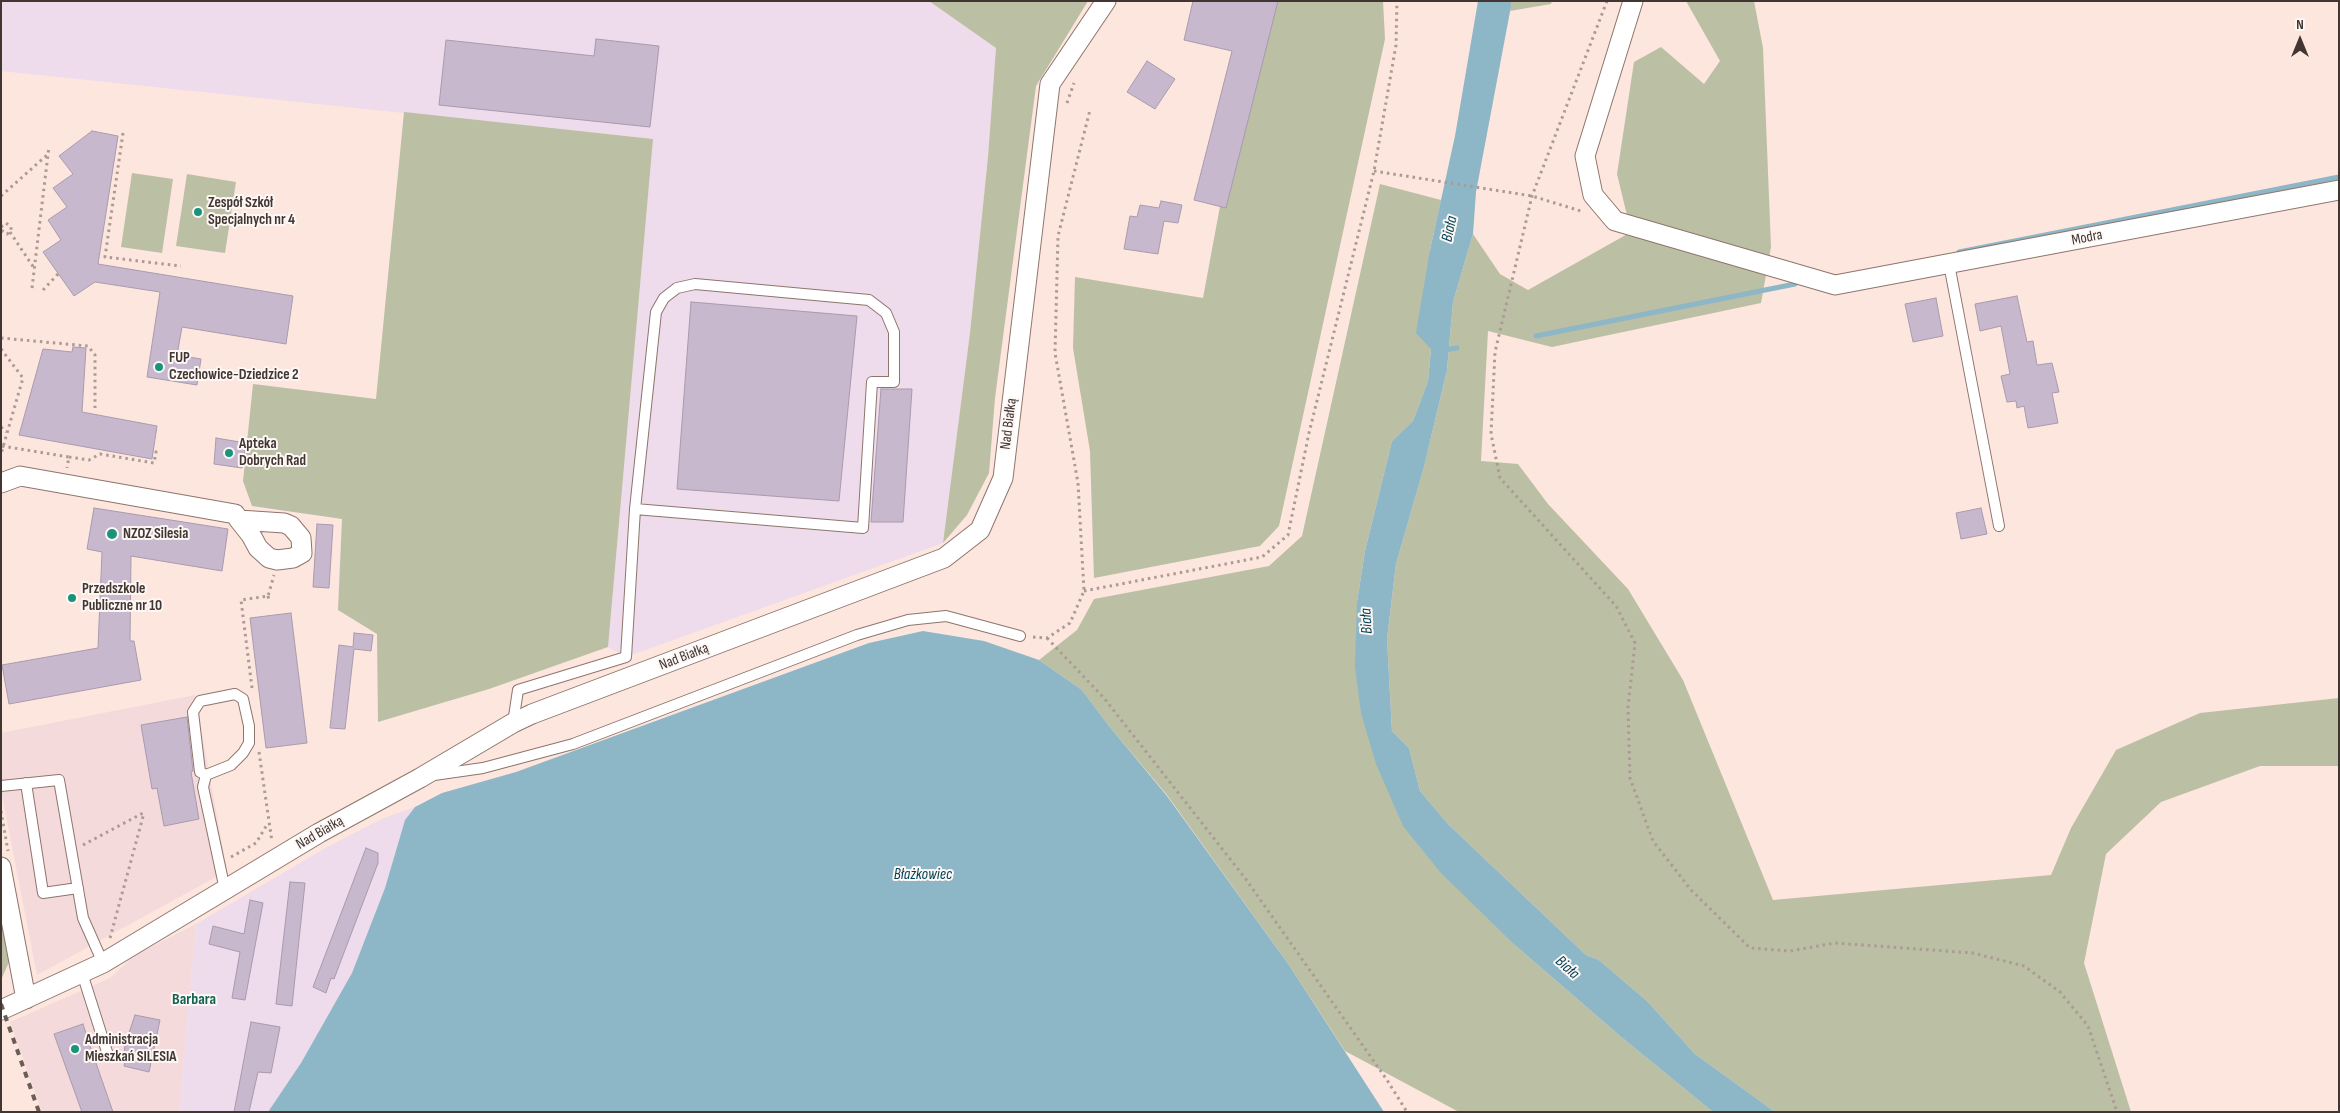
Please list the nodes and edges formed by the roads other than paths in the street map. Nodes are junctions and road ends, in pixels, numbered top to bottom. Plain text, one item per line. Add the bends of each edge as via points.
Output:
1 (1106, 1) edge
2 (1633, 1) edge
3 (2339, 190) edge
4 (1949, 264) junction
5 (1, 483) edge
6 (635, 509) junction
7 (239, 520) dead end
8 (1999, 526) dead end
9 (1020, 636) road end
10 (513, 723) junction
11 (206, 775) junction
12 (420, 778) junction
13 (26, 783) junction
14 (1, 786) edge
15 (1, 866) edge
16 (78, 888) junction
17 (224, 890) junction
18 (104, 963) junction
19 (82, 973) junction
20 (26, 999) junction
21 (1, 1010) edge
22 (108, 1055) dead end

1 - 10 street, Nad Białką via 1050,84 1002,478 980,530 944,558
2 - 4 street, Modra via 1585,156 1593,195 1615,221 1834,285
3 - 4 street, Modra
4 - 8 lane
5 - 7 street via 20,476 235,514
6 - 6 lane via 863,528 872,382 894,382 894,332 886,313 869,300 695,284 677,288 664,298 656,312
6 - 10 lane via 626,657 518,690
9 - 12 lane via 946,616 908,620 857,635 573,744 483,768
10 - 12 street, Nad Białką
11 - 11 lane via 231,765 249,743 243,699 235,694 200,701 193,712 200,772
11 - 17 lane via 203,787
12 - 17 street, Nad Białką
13 - 14 lane
13 - 16 lane via 59,780
13 - 16 lane via 44,892
15 - 20 street
16 - 18 lane via 83,918
17 - 18 street, Nad Białką
18 - 19 street, Nad Białką
19 - 20 street, Nad Białką
19 - 22 lane
20 - 21 street, Nad Białką

